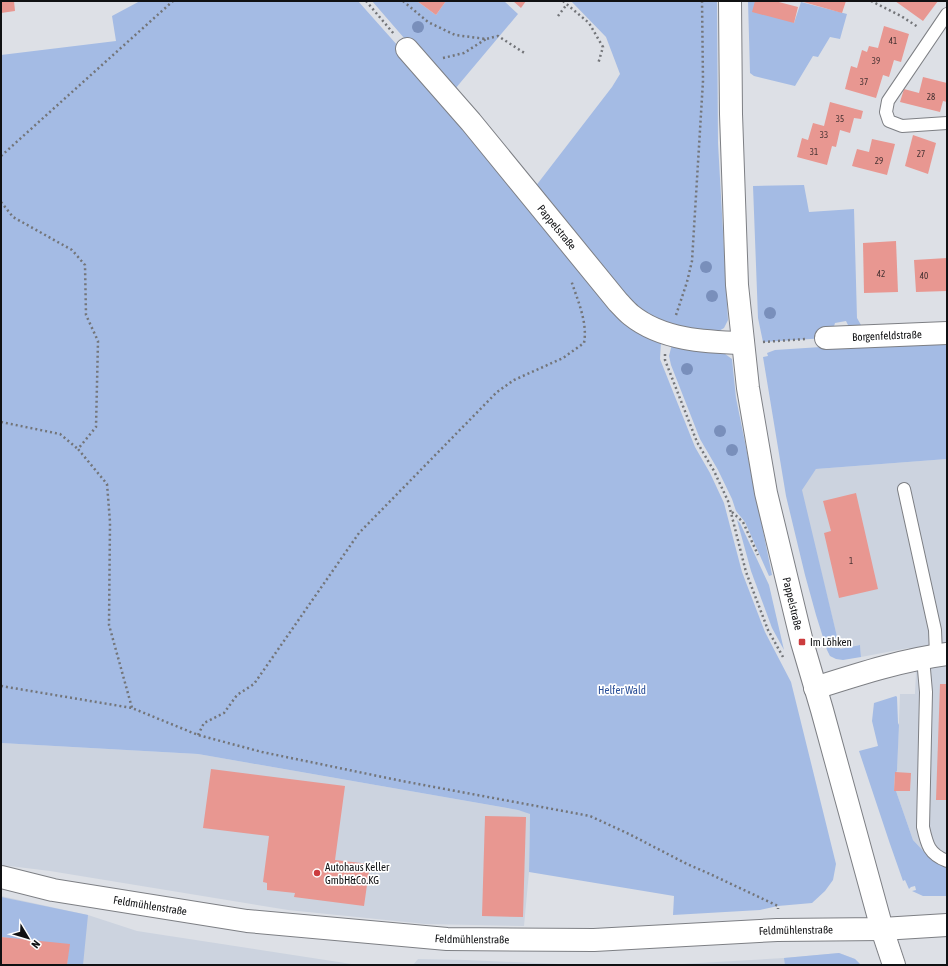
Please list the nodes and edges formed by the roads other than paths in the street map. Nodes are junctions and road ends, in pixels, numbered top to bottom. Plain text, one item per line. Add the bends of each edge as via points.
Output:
1 (730, 1) edge
2 (947, 14) edge
3 (414, 57) road end
4 (947, 124) edge
5 (947, 332) edge
6 (826, 338) road end
7 (743, 344) junction
8 (904, 489) dead end
9 (936, 656) edge
10 (815, 688) junction
11 (947, 861) edge
12 (1, 878) edge
13 (947, 925) edge
14 (882, 929) junction
15 (894, 965) edge

1 - 7 street, Pappelstraße via 737,285
2 - 4 lane via 888,101 886,112 889,122 902,126
3 - 7 street, Pappelstraße via 631,315 669,335 701,341
5 - 6 street, Borgenfeldstraße
7 - 10 street, Pappelstraße via 766,493
8 - 9 lane via 936,630
9 - 10 street via 867,671
9 - 11 lane via 926,692 923,827 926,844 934,854
10 - 14 street, Pappelstraße
12 - 14 street, Feldmühlenstraße via 53,890 247,921 447,939 594,940 777,930
13 - 14 street, Feldmühlenstraße
14 - 15 street, Pappelstraße

